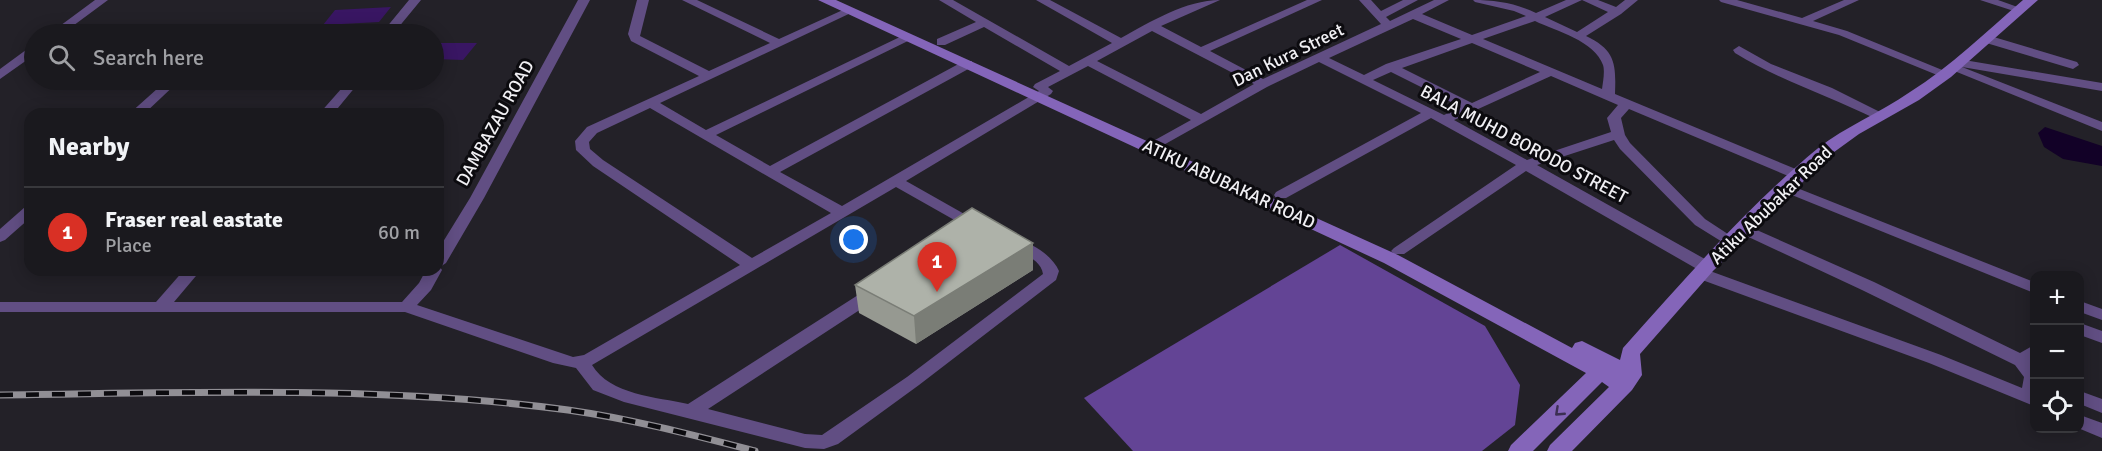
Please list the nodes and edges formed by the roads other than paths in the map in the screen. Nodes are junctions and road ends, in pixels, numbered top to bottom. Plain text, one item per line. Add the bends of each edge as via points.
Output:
1 (102, 0) edge
2 (415, 0) edge
3 (584, 0) edge
4 (643, 0) edge
5 (688, 0) edge
6 (945, 0) edge
7 (1042, 0) edge
8 (1316, 0) edge
9 (1365, 0) edge
10 (1412, 0) edge
11 (1443, 0) edge
12 (1479, 0) edge
13 (1576, 0) edge
14 (1588, 0) edge
15 (1632, 0) edge
16 (1725, 0) edge
17 (1825, 0) edge
18 (1853, 0) edge
19 (1986, 0) edge
20 (1208, 1) edge
21 (844, 3) edge
22 (2025, 5) edge
23 (1839, 6) junction
24 (1617, 12) junction
25 (1414, 15) junction
26 (1379, 16) junction
27 (1534, 17) junction
28 (1804, 21) junction
29 (986, 22) junction
30 (69, 24) edge
31 (395, 24) edge
32 (1152, 26) junction
33 (1389, 27) junction
34 (1578, 36) junction
35 (908, 37) junction
36 (1470, 38) junction
37 (1987, 39) junction
38 (941, 42) junction
39 (779, 43) junction
40 (1122, 43) junction
41 (1739, 50) dead end
42 (1201, 51) junction
43 (24, 57) edge
44 (1322, 58) junction
45 (1088, 61) junction
46 (968, 64) junction
47 (2073, 64) dead end
48 (1390, 67) junction
49 (1952, 68) junction
50 (1070, 70) junction
51 (1550, 72) junction
52 (0, 75) edge
53 (709, 76) junction
54 (1364, 79) junction
55 (1263, 84) junction
56 (2102, 87) edge
57 (163, 90) edge
58 (346, 90) edge
59 (1041, 92) junction
60 (1608, 97) junction
61 (651, 103) junction
62 (1628, 105) junction
63 (143, 108) edge
64 (331, 108) edge
65 (1473, 108) junction
66 (1431, 113) junction
67 (1881, 116) junction
68 (1200, 119) junction
69 (1444, 120) junction
70 (2102, 127) edge
71 (706, 135) junction
72 (1618, 135) junction
73 (1156, 145) junction
74 (1525, 165) junction
75 (769, 172) junction
76 (1798, 175) junction
77 (896, 181) junction
78 (1787, 188) junction
79 (1281, 195) junction
80 (842, 212) junction
81 (24, 215) edge
82 (974, 225) junction
83 (1745, 230) junction
84 (958, 236) edge
85 (0, 237) edge
86 (1732, 243) junction
87 (1399, 251) junction
88 (444, 253) edge
89 (750, 264) junction
90 (1703, 270) junction
91 (188, 276) edge
92 (431, 276) edge
93 (885, 285) edge
94 (2030, 286) edge
95 (0, 307) edge
96 (160, 307) junction
97 (406, 307) junction
98 (2084, 308) edge
99 (2102, 315) edge
100 (2102, 325) edge
101 (2084, 327) edge
102 (2084, 330) edge
103 (2102, 337) edge
104 (1630, 353) junction
105 (2027, 356) edge
106 (581, 362) junction
107 (1604, 368) junction
108 (1628, 380) junction
109 (2030, 398) edge
110 (2084, 399) edge
111 (2102, 406) edge
112 (691, 411) junction
113 (2084, 424) edge
114 (2102, 431) edge
115 (1518, 451) edge
116 (1558, 451) edge

1 - 30 street
2 - 31 street
3 - 88 street, DAMBAZAU ROAD
4 - 53 street via 635,38
5 - 39 street
6 - 29 street
7 - 40 street
8 - 42 street
9 - 26 street
10 - 26 street
11 - 25 street, Dan Kura Street
12 - 27 street
13 - 27 street
14 - 24 street
15 - 24 street
16 - 28 street
17 - 23 street
18 - 23 street
19 - 22 street
20 - 32 street
21 - 35 street, ATIKU ABUBAKAR ROAD
21 - 38 street
21 - 39 street
22 - 37 street, Atiku Abubakar Road
23 - 28 street
24 - 34 street
25 - 33 street, Dan Kura Street
25 - 36 street
26 - 33 street
27 - 34 street
27 - 36 street
28 - 49 street
29 - 38 street
29 - 50 street
32 - 40 street
32 - 42 street
33 - 44 street, Dan Kura Street
34 - 60 street via 1596,47 1610,66
35 - 46 street, ATIKU ABUBAKAR ROAD
35 - 71 street
36 - 48 street
36 - 51 street
37 - 47 street
37 - 49 street, Atiku Abubakar Road
38 - 59 street
39 - 53 street
40 - 45 street
41 - 67 street via 1767,67
42 - 55 street
43 - 52 street
44 - 54 street, BALA MUHD BORODO STREET
44 - 55 street, Dan Kura Street
45 - 50 street
45 - 68 street
46 - 59 street, ATIKU ABUBAKAR ROAD
46 - 75 street
48 - 54 street
48 - 65 street
49 - 56 street
49 - 67 street, Atiku Abubakar Road
49 - 70 street
50 - 59 street
51 - 60 street
51 - 65 street
53 - 61 street
54 - 66 street, BALA MUHD BORODO STREET
55 - 68 street, Dan Kura Street
57 - 63 street
58 - 64 street
59 - 73 street, ATIKU ABUBAKAR ROAD
59 - 77 street
60 - 62 street
61 - 71 street
61 - 89 street via 588,133 582,141 583,150
62 - 72 street via 1614,118
62 - 76 street
65 - 69 street
66 - 69 street, BALA MUHD BORODO STREET
66 - 79 street
67 - 76 street, Atiku Abubakar Road via 1839,141
68 - 73 street, Dan Kura Street
69 - 74 street, BALA MUHD BORODO STREET
71 - 75 street
72 - 74 street
72 - 86 street via 1700,222
73 - 79 street
73 - 107 street, ATIKU ABUBAKAR ROAD
74 - 87 street
74 - 90 street, BALA MUHD BORODO STREET via 1610,210
75 - 80 street
76 - 78 street, Atiku Abubakar Road
77 - 80 street
77 - 82 street
78 - 83 street, Atiku Abubakar Road
78 - 94 street
79 - 87 street
80 - 89 street
81 - 85 street
82 - 84 street
82 - 112 street via 1040,256 1050,265 1050,276 831,439 805,441
83 - 86 street, Atiku Abubakar Road
83 - 105 street
86 - 90 street, Atiku Abubakar Road
87 - 107 street
89 - 106 street
90 - 104 street, Atiku Abubakar Road
90 - 109 street, BALA MUHD BORODO STREET
91 - 96 street
92 - 97 street
93 - 112 street
95 - 96 street
96 - 97 street
97 - 106 street via 559,359
98 - 99 street
100 - 101 street
102 - 103 street
104 - 107 street
104 - 108 street
106 - 112 street via 599,386
107 - 108 street, ATIKU ABUBAKAR ROAD
107 -> 115 street
108 - 116 street
110 - 111 street
113 - 114 street

